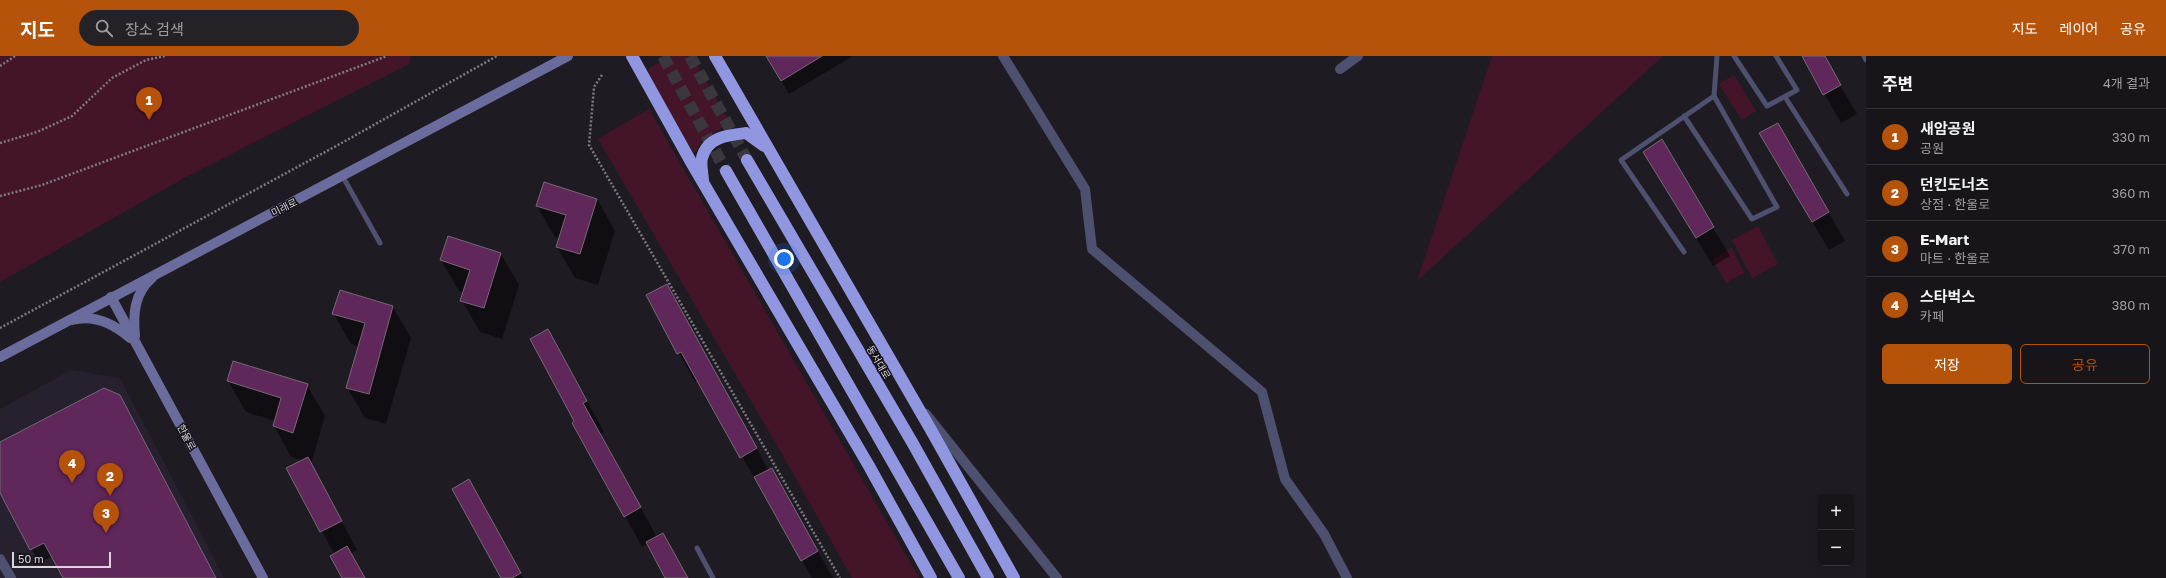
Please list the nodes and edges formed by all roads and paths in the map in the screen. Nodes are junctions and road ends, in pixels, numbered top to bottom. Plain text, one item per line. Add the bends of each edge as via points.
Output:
1 (15, 56) edge
2 (165, 56) edge
3 (387, 56) edge
4 (497, 56) edge
5 (568, 56) edge
6 (715, 56) edge
7 (1004, 56) edge
8 (1358, 56) edge
9 (1717, 56) edge
10 (1734, 56) edge
11 (1776, 56) edge
12 (1864, 56) edge
13 (632, 59) edge
14 (1866, 60) edge
15 (0, 66) edge
16 (1340, 69) dead end
17 (602, 75) dead end
18 (1714, 96) junction
19 (1785, 96) junction
20 (1684, 116) junction
21 (0, 143) edge
22 (768, 149) junction
23 (747, 160) tunnel mouth
24 (726, 171) tunnel mouth
25 (343, 177) junction
26 (704, 184) junction
27 (1847, 194) dead end
28 (0, 196) edge
29 (380, 243) dead end
30 (1684, 252) dead end
31 (160, 271) junction
32 (111, 297) junction
33 (63, 323) junction
34 (0, 328) edge
35 (135, 342) junction
36 (0, 357) edge
37 (910, 393) junction
38 (697, 548) dead end
39 (0, 558) edge
40 (11, 578) edge
41 (263, 578) edge
42 (713, 578) edge
43 (840, 578) edge
44 (931, 578) edge
45 (959, 578) edge
46 (988, 578) edge
47 (1014, 578) edge
48 (1057, 578) edge
49 (1347, 578) edge

1 - 15 path
2 - 21 path via 146,60 112,78 72,116 37,132
3 - 28 path via 42,185
4 - 34 path
5 - 25 main road, 미래로
6 - 22 highway
7 - 49 street via 1085,189 1092,249 1262,392 1285,479 1324,534
8 - 16 street
9 - 18 lane
10 - 19 lane via 1767,106
11 - 19 lane via 1798,90
12 - 14 lane
13 - 26 highway
17 - 43 path via 594,87 589,145
18 - 20 lane
18 - 20 lane via 1777,207 1752,219
19 - 27 lane
20 - 30 lane via 1622,160
22 - 26 highway via 746,133 724,135 710,144 702,159
22 - 37 highway
23 - 46 highway, 동서대로 via 912,442
24 - 45 highway
25 - 29 lane
25 - 31 main road, 미래로
26 - 44 highway via 869,466
31 - 32 main road, 미래로
31 - 35 main road via 139,294 134,310
32 - 33 main road, 미래로
32 - 35 main road, 한울로
33 - 35 main road via 93,318 109,323
33 - 36 main road, 미래로
35 - 41 main road, 한울로
37 - 47 highway
37 - 48 street
38 - 42 lane
39 - 40 street

